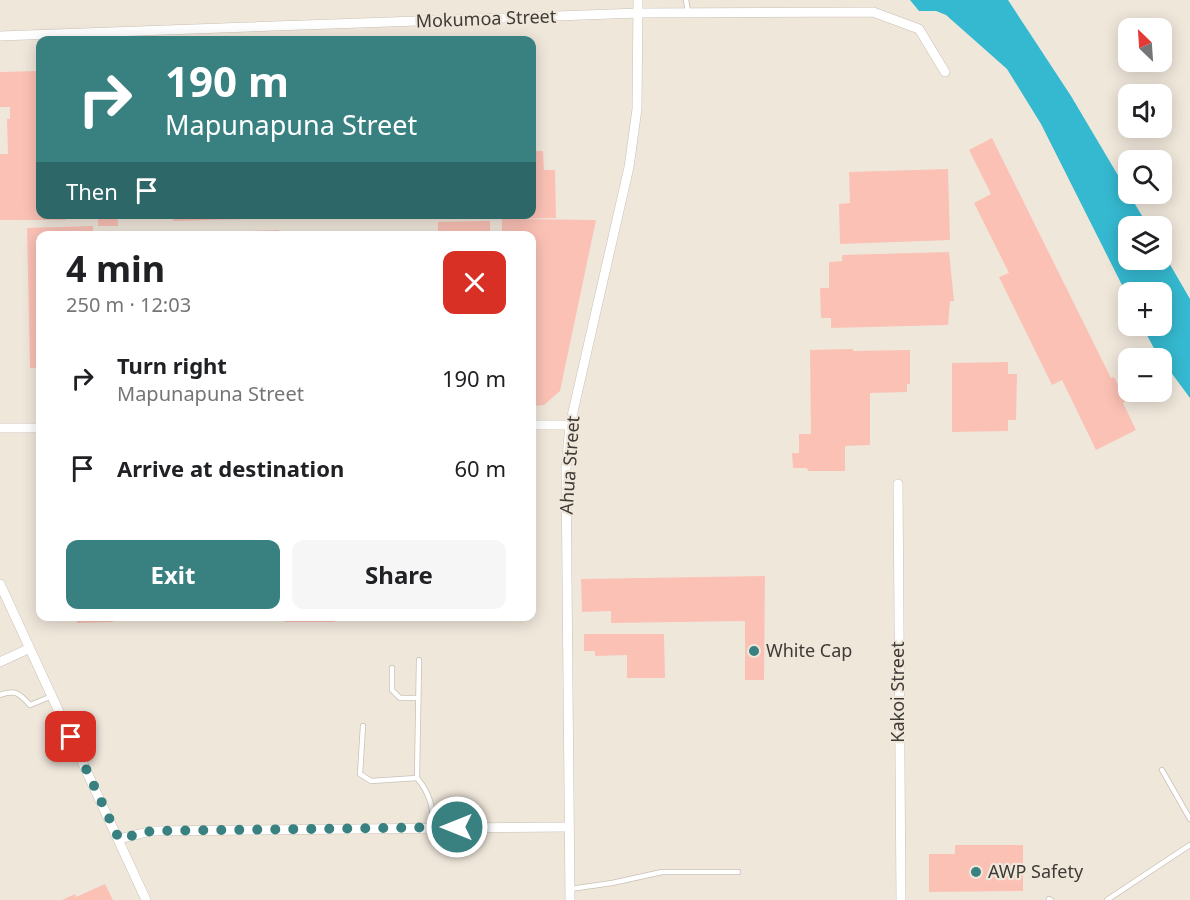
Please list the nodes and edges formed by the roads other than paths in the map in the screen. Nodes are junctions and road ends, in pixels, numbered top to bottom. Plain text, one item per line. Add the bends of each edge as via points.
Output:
1 (638, 0) edge
2 (686, 0) edge
3 (639, 13) junction
4 (688, 13) junction
5 (0, 36) edge
6 (945, 72) dead end
7 (536, 425) edge
8 (570, 425) junction
9 (0, 428) edge
10 (36, 428) edge
11 (897, 484) dead end
12 (0, 584) edge
13 (28, 649) junction
14 (419, 660) dead end
15 (0, 662) edge
16 (393, 668) dead end
17 (0, 694) edge
18 (52, 696) junction
19 (418, 698) junction
20 (363, 726) dead end
21 (1162, 770) dead end
22 (417, 778) junction
23 (1190, 819) edge
24 (434, 827) junction
25 (569, 827) junction
26 (119, 839) junction
27 (1190, 845) edge
28 (738, 872) dead end
29 (570, 889) junction
30 (146, 900) edge
31 (570, 900) edge
32 (900, 900) edge
33 (1107, 900) edge

1 - 3 street, Ahua Street
2 - 4 lane
3 - 4 street, Mokumoa Street
3 - 5 street, Mokumoa Street
3 - 8 street, Ahua Street via 637,109 629,167
4 - 6 street, Mokumoa Street via 873,12 919,29
7 - 8 street
8 - 25 street, Ahua Street via 566,468
9 - 10 street
11 - 32 street, Kakoi Street
12 - 13 street
13 - 15 street
13 - 18 street
14 - 19 lane
16 - 19 lane via 392,690 400,698
17 - 18 lane via 20,693 33,705
18 - 26 street
19 - 22 lane
20 - 22 lane via 360,774 371,781
21 - 23 lane
22 - 24 lane via 426,788
24 - 25 street
24 - 26 street via 151,831
25 - 29 street, Ahua Street
26 - 30 street
27 - 33 lane
28 - 29 lane via 662,872
29 - 31 street, Ahua Street

